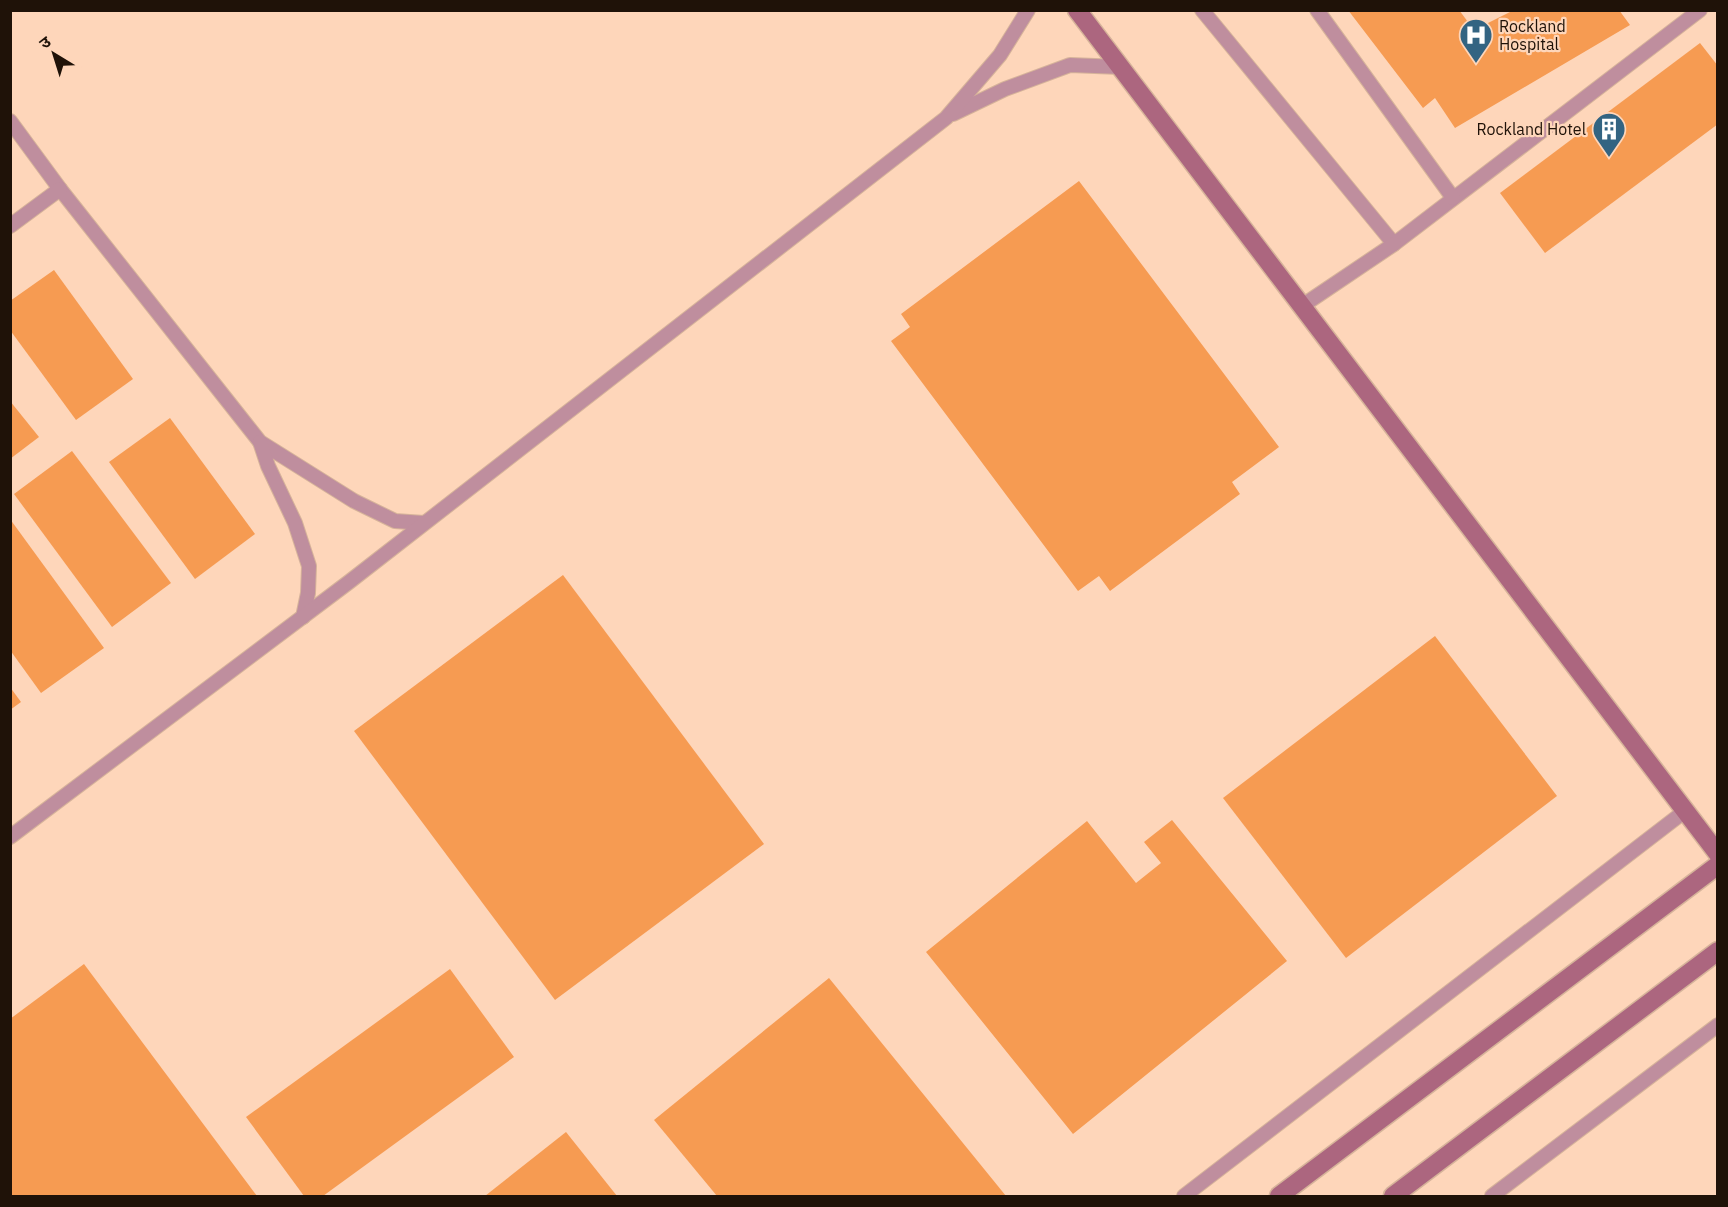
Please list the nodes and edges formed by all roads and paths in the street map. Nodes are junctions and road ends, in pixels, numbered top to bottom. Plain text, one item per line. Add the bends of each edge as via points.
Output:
1 (1028, 10) edge
2 (1077, 10) edge
3 (1202, 10) edge
4 (1317, 10) edge
5 (1700, 10) edge
6 (1120, 67) junction
7 (946, 118) junction
8 (10, 121) edge
9 (60, 189) junction
10 (1453, 198) junction
11 (10, 226) edge
12 (1394, 244) junction
13 (1302, 306) junction
14 (260, 442) junction
15 (424, 524) junction
16 (303, 617) junction
17 (1685, 811) junction
18 (10, 837) edge
19 (1718, 854) edge
20 (1718, 865) edge
21 (1718, 951) edge
22 (1718, 1025) edge
23 (1184, 1197) edge
24 (1279, 1197) edge
25 (1392, 1197) edge
26 (1492, 1197) edge

1 - 7 lane via 1000,55
2 - 6 street
3 - 12 lane
4 - 10 lane
5 - 10 lane
6 - 7 lane via 1070,65 1005,89
6 - 13 street
7 - 15 lane
8 - 9 lane
9 - 11 lane
9 - 14 lane
10 - 12 lane
12 - 13 lane
13 - 17 street
14 - 15 lane via 354,501 395,521
14 - 16 lane via 309,566
15 - 16 lane
16 - 18 lane
17 - 19 street
17 - 23 lane
20 - 24 street
21 - 25 street
22 - 26 lane

